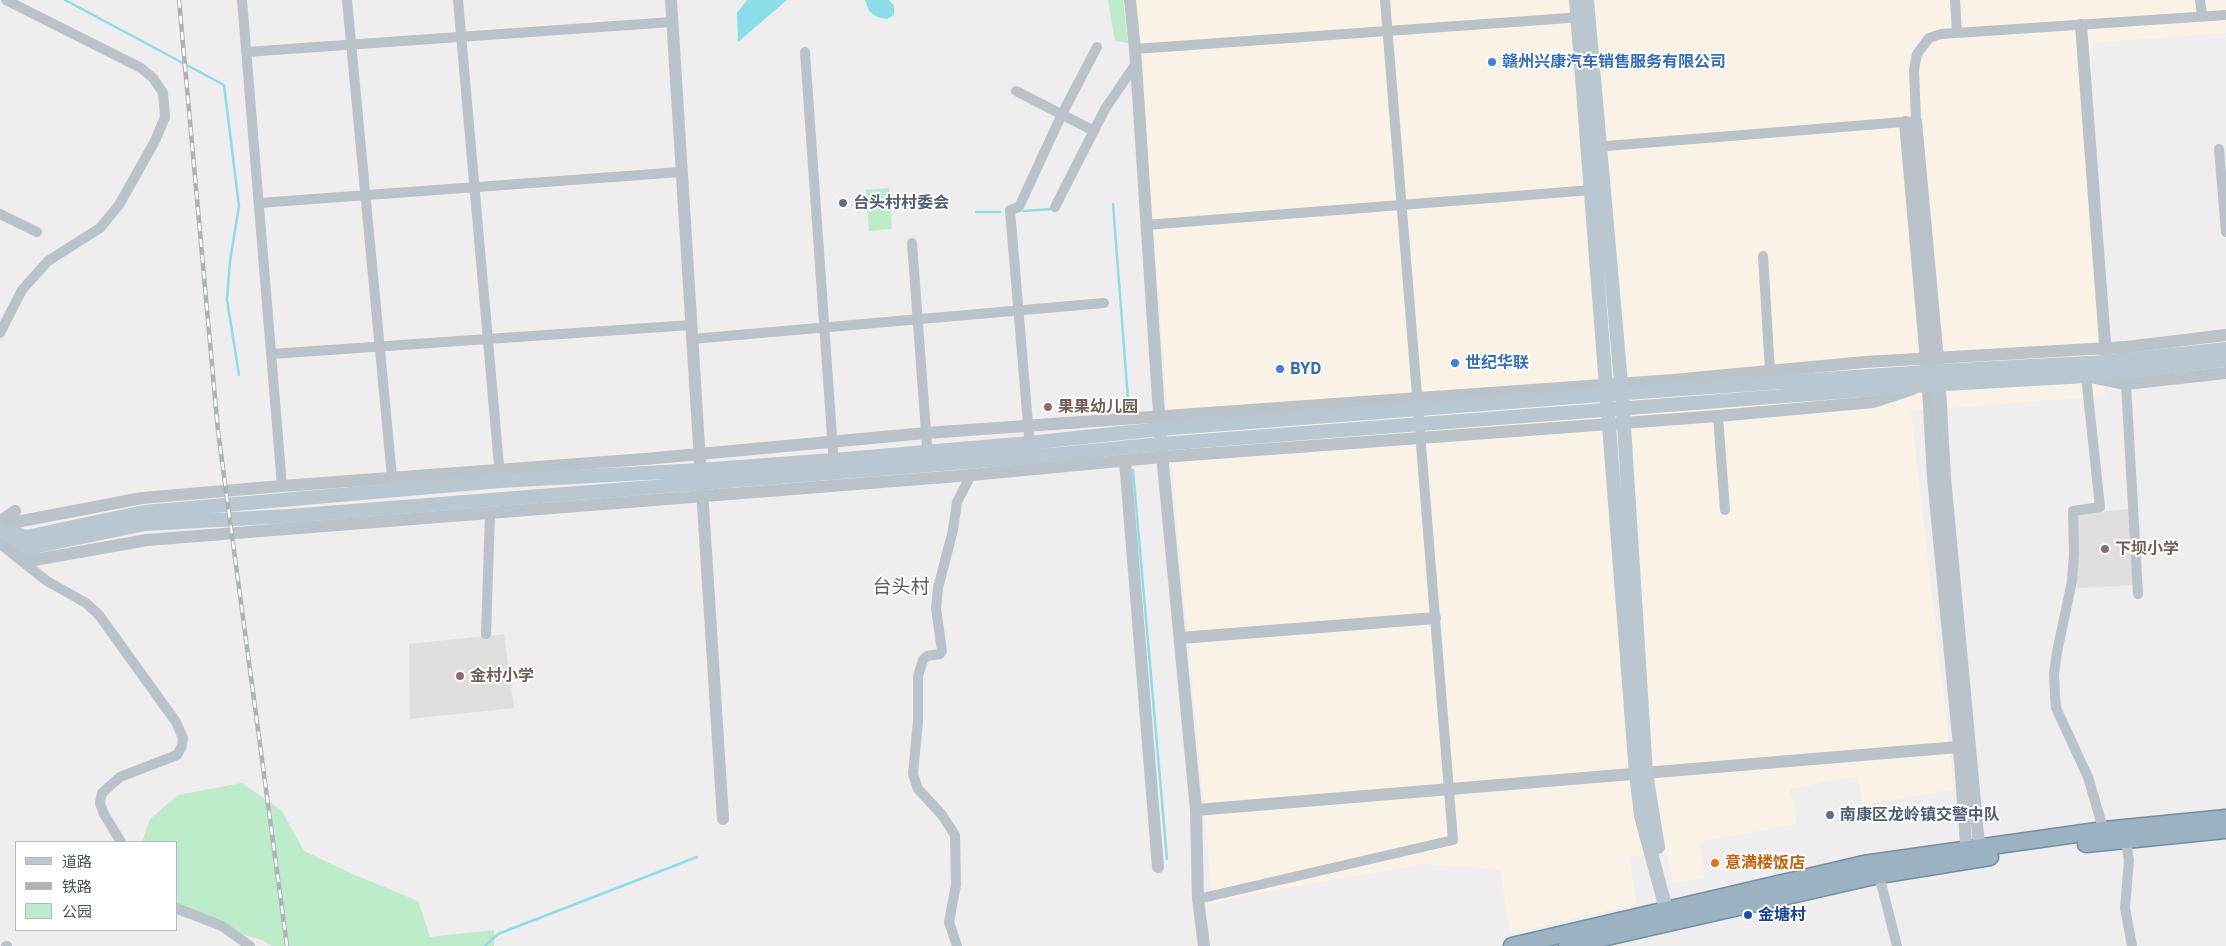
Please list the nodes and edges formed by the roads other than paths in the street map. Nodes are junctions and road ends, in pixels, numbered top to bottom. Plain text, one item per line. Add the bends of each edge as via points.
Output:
1 (6, 0) edge
2 (242, 0) edge
3 (347, 0) edge
4 (458, 0) edge
5 (671, 0) edge
6 (1130, 0) edge
7 (1385, 0) edge
8 (1576, 0) edge
9 (1587, 0) edge
10 (1955, 0) edge
11 (2200, 0) edge
12 (2202, 15) junction
13 (2226, 15) edge
14 (1583, 17) junction
15 (672, 22) junction
16 (2081, 25) junction
17 (1387, 31) junction
18 (1957, 33) junction
19 (461, 37) junction
20 (352, 44) junction
21 (1097, 47) dead end
22 (1135, 49) junction
23 (246, 52) junction
24 (805, 52) dead end
25 (1135, 65) junction
26 (1016, 90) dead end
27 (1062, 114) junction
28 (1911, 122) junction
29 (1094, 131) junction
30 (1593, 147) junction
31 (2219, 149) dead end
32 (681, 172) junction
33 (474, 187) junction
34 (1592, 190) junction
35 (366, 195) junction
36 (259, 203) junction
37 (1402, 205) junction
38 (1055, 208) dead end
39 (0, 214) edge
40 (1146, 225) junction
41 (37, 232) dead end
42 (2226, 232) edge
43 (912, 243) dead end
44 (1763, 256) dead end
45 (1104, 303) dead end
46 (1018, 310) junction
47 (918, 319) junction
48 (691, 325) junction
49 (824, 327) junction
50 (0, 333) edge
51 (2226, 335) edge
52 (488, 339) junction
53 (692, 339) junction
54 (380, 346) junction
55 (2226, 348) edge
56 (271, 354) junction
57 (2106, 355) junction
58 (2226, 360) edge
59 (2085, 370) junction
60 (1770, 371) junction
61 (1933, 371) junction
62 (2226, 373) edge
63 (2126, 384) junction
64 (1622, 388) junction
65 (1606, 390) junction
66 (1418, 404) junction
67 (1623, 409) junction
68 (1718, 416) junction
69 (1608, 418) junction
70 (1160, 422) junction
71 (1624, 423) junction
72 (1028, 426) junction
73 (1420, 431) junction
74 (926, 433) junction
75 (832, 443) junction
76 (1161, 451) junction
77 (699, 453) junction
78 (1030, 457) junction
79 (928, 458) junction
80 (1124, 461) junction
81 (834, 466) junction
82 (499, 475) junction
83 (971, 475) junction
84 (701, 476) junction
85 (392, 477) junction
86 (930, 478) junction
87 (282, 486) junction
88 (835, 486) junction
89 (702, 496) junction
90 (1725, 510) dead end
91 (15, 511) dead end
92 (490, 514) junction
93 (0, 527) edge
94 (0, 544) edge
95 (2138, 594) dead end
96 (1435, 618) junction
97 (486, 634) dead end
98 (1180, 638) junction
99 (1959, 747) junction
100 (1640, 773) junction
101 (1449, 789) junction
102 (1196, 810) junction
103 (2226, 818) edge
104 (723, 819) dead end
105 (2226, 830) edge
106 (2125, 834) junction
107 (2105, 836) junction
108 (120, 841) edge
109 (1973, 854) junction
110 (1158, 867) dead end
111 (1879, 875) junction
112 (1198, 899) junction
113 (178, 909) edge
114 (1670, 915) junction
115 (1593, 943) edge
116 (250, 946) edge
117 (957, 946) edge
118 (1204, 946) edge
119 (1512, 946) edge
120 (1567, 946) edge
121 (1897, 946) edge
122 (2132, 946) edge

1 - 50 street via 141,68 163,93 165,118 119,205 100,228 48,261 22,290
2 - 23 street
3 - 20 street
4 - 19 street
5 - 15 street
6 - 22 street
7 - 17 street
8 - 14 main road
9 - 14 main road
10 - 18 street
11 - 12 street
12 - 13 street
12 - 16 street
14 - 17 street
14 - 30 main road
15 - 19 street
15 - 32 street
16 - 18 street
16 - 57 street
17 - 22 street
17 - 37 street
18 - 28 street via 1929,38 1917,54
19 - 20 street
19 - 33 street
20 - 23 street
20 - 35 street
21 - 27 street
22 - 25 street
23 - 36 street
24 - 49 street
25 - 29 street
25 - 40 street
26 - 27 street
27 - 29 street
27 - 46 street via 1019,207 1010,210
28 - 30 street
28 - 61 street
29 - 38 street
30 - 34 main road
30 - 64 main road
31 - 42 street
32 - 33 street
32 - 48 street
33 - 35 street
33 - 52 street
34 - 37 street
34 - 65 main road
35 - 36 street
35 - 54 street
36 - 56 street
37 - 40 street
37 - 66 street
39 - 41 street
40 - 70 street
43 - 47 street
44 - 60 street
45 - 46 street
46 - 47 street
46 - 72 street
47 - 49 street
47 - 74 street
48 - 52 street
48 - 53 street
49 - 53 street
49 - 75 street
51 - 57 street via 2126,347
52 - 54 street
52 - 82 street
53 - 77 street
54 - 56 street
54 - 85 street
55 - 57 main road
56 - 87 street
57 - 59 main road
57 - 61 street
58 - 59 main road
59 - 61 main road
59 - 63 street
59 - 107 street via 2100,507 2072,511 2072,581 2054,674 2056,708 2088,777
60 - 61 street via 1865,362
60 - 64 street
61 - 64 main road
61 - 67 main road
61 - 68 street via 1873,402
61 - 99 street via 1933,478
61 - 109 street via 1945,477
62 - 63 street
63 - 95 street
64 - 65 main road
64 - 67 main road
65 - 66 main road
65 - 69 main road
66 - 70 main road
66 - 73 street
67 - 69 main road
67 - 71 main road
68 - 71 street
68 - 90 street
69 - 71 street
69 - 73 main road
69 - 100 main road
70 - 72 street
70 - 76 street
70 - 78 main road
71 - 100 main road
72 - 74 street
72 - 78 street
73 - 76 main road
73 - 96 street
74 - 75 street
74 - 79 street
75 - 77 street
75 - 81 street
76 - 78 main road
76 - 80 street
76 - 98 street
77 - 82 street
77 - 84 street
78 - 79 main road
78 - 80 street
78 - 83 street
79 - 81 main road
79 - 86 street
80 - 110 street
81 - 84 main road
81 - 88 street
82 - 84 main road
82 - 85 street
82 - 93 main road via 144,512 26,537
83 - 86 street
83 - 117 street via 957,502 938,588 936,608 942,650 940,654 924,660 918,676 918,722 912,774 918,790 955,835 956,885 949,922
84 - 89 street
84 - 93 main road via 289,516 145,524 29,548
85 - 87 street
86 - 88 street
87 - 93 street via 142,498
88 - 89 street
89 - 92 street
89 - 104 street
91 - 93 street
92 - 93 street via 147,540 29,561
92 - 97 street
94 - 108 street via 47,581 86,603 99,615 176,722 183,738 177,755 120,777 102,794 100,803 104,814
96 - 98 street
96 - 101 street
98 - 102 street
99 - 100 street
99 - 109 street
100 - 101 street
100 - 114 main road
101 - 102 street
101 - 112 street via 1453,840
102 - 112 street
103 - 106 highway
105 - 106 highway
106 - 107 highway
106 - 122 street via 2129,860 2126,908
107 - 109 highway
109 - 111 highway
109 - 114 highway via 1864,864
111 - 114 highway
111 - 121 street
112 - 118 street
113 - 116 street via 222,926
114 - 115 highway
114 - 119 highway
115 - 120 highway

